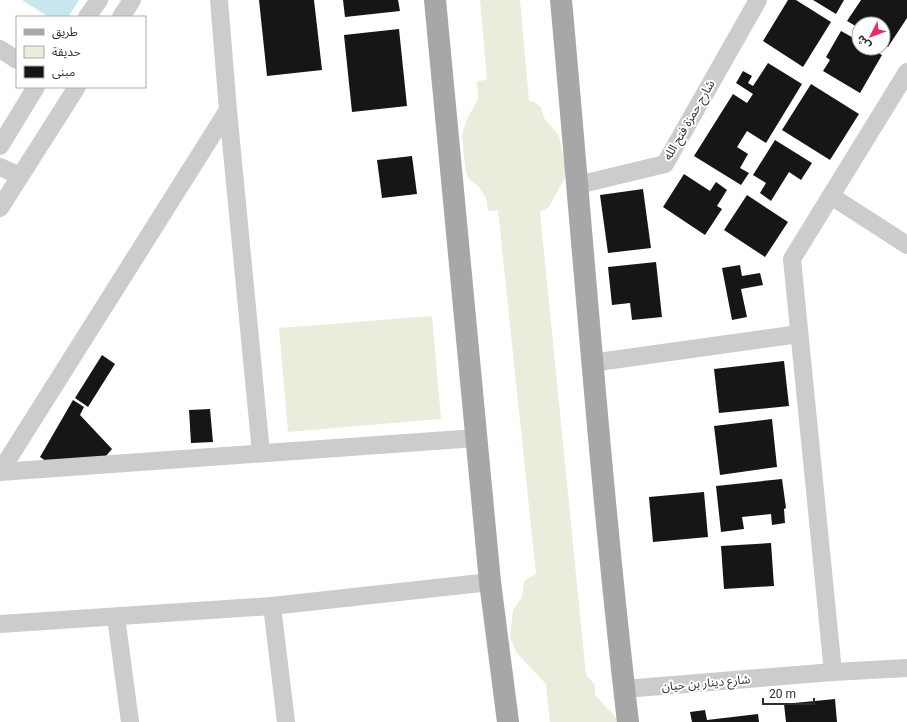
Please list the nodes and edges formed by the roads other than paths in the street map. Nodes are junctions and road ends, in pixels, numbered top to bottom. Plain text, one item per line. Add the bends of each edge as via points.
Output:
1 (100, 0) edge
2 (132, 0) edge
3 (219, 0) edge
4 (435, 0) edge
5 (561, 0) edge
6 (758, 0) edge
7 (88, 16) edge
8 (122, 16) edge
9 (0, 49) edge
10 (16, 59) edge
11 (907, 72) edge
12 (35, 88) edge
13 (76, 88) edge
14 (228, 110) junction
15 (0, 146) edge
16 (0, 167) edge
17 (20, 176) junction
18 (578, 185) junction
19 (831, 196) junction
20 (0, 208) edge
21 (907, 245) edge
22 (799, 334) junction
23 (591, 363) junction
24 (476, 438) junction
25 (261, 453) junction
26 (0, 472) edge
27 (490, 582) junction
28 (272, 606) junction
29 (116, 617) junction
30 (0, 624) edge
31 (907, 668) edge
32 (833, 672) junction
33 (624, 689) junction
34 (130, 722) edge
35 (286, 722) edge
36 (508, 722) edge
37 (628, 722) edge

1 - 7 street
2 - 8 street
3 - 14 street
4 - 24 main road
5 - 18 main road
6 - 18 street, شارح حمزة فتح الله via 665,164
9 - 10 street
11 - 19 street
12 - 15 street
13 - 17 street
14 - 25 street
14 - 26 street
16 - 17 street
17 - 20 street
18 - 23 main road
19 - 21 street
19 - 22 street via 792,259
22 - 23 street
22 - 32 street
23 - 33 main road
24 - 25 street
24 - 27 main road
25 - 26 street
27 - 28 street
27 - 36 main road
28 - 29 street
28 - 35 street
29 - 30 street
29 - 34 street
31 - 32 street, شارع دينار بن حيان
32 - 33 street, شارع دينار بن حيان
33 - 37 main road

